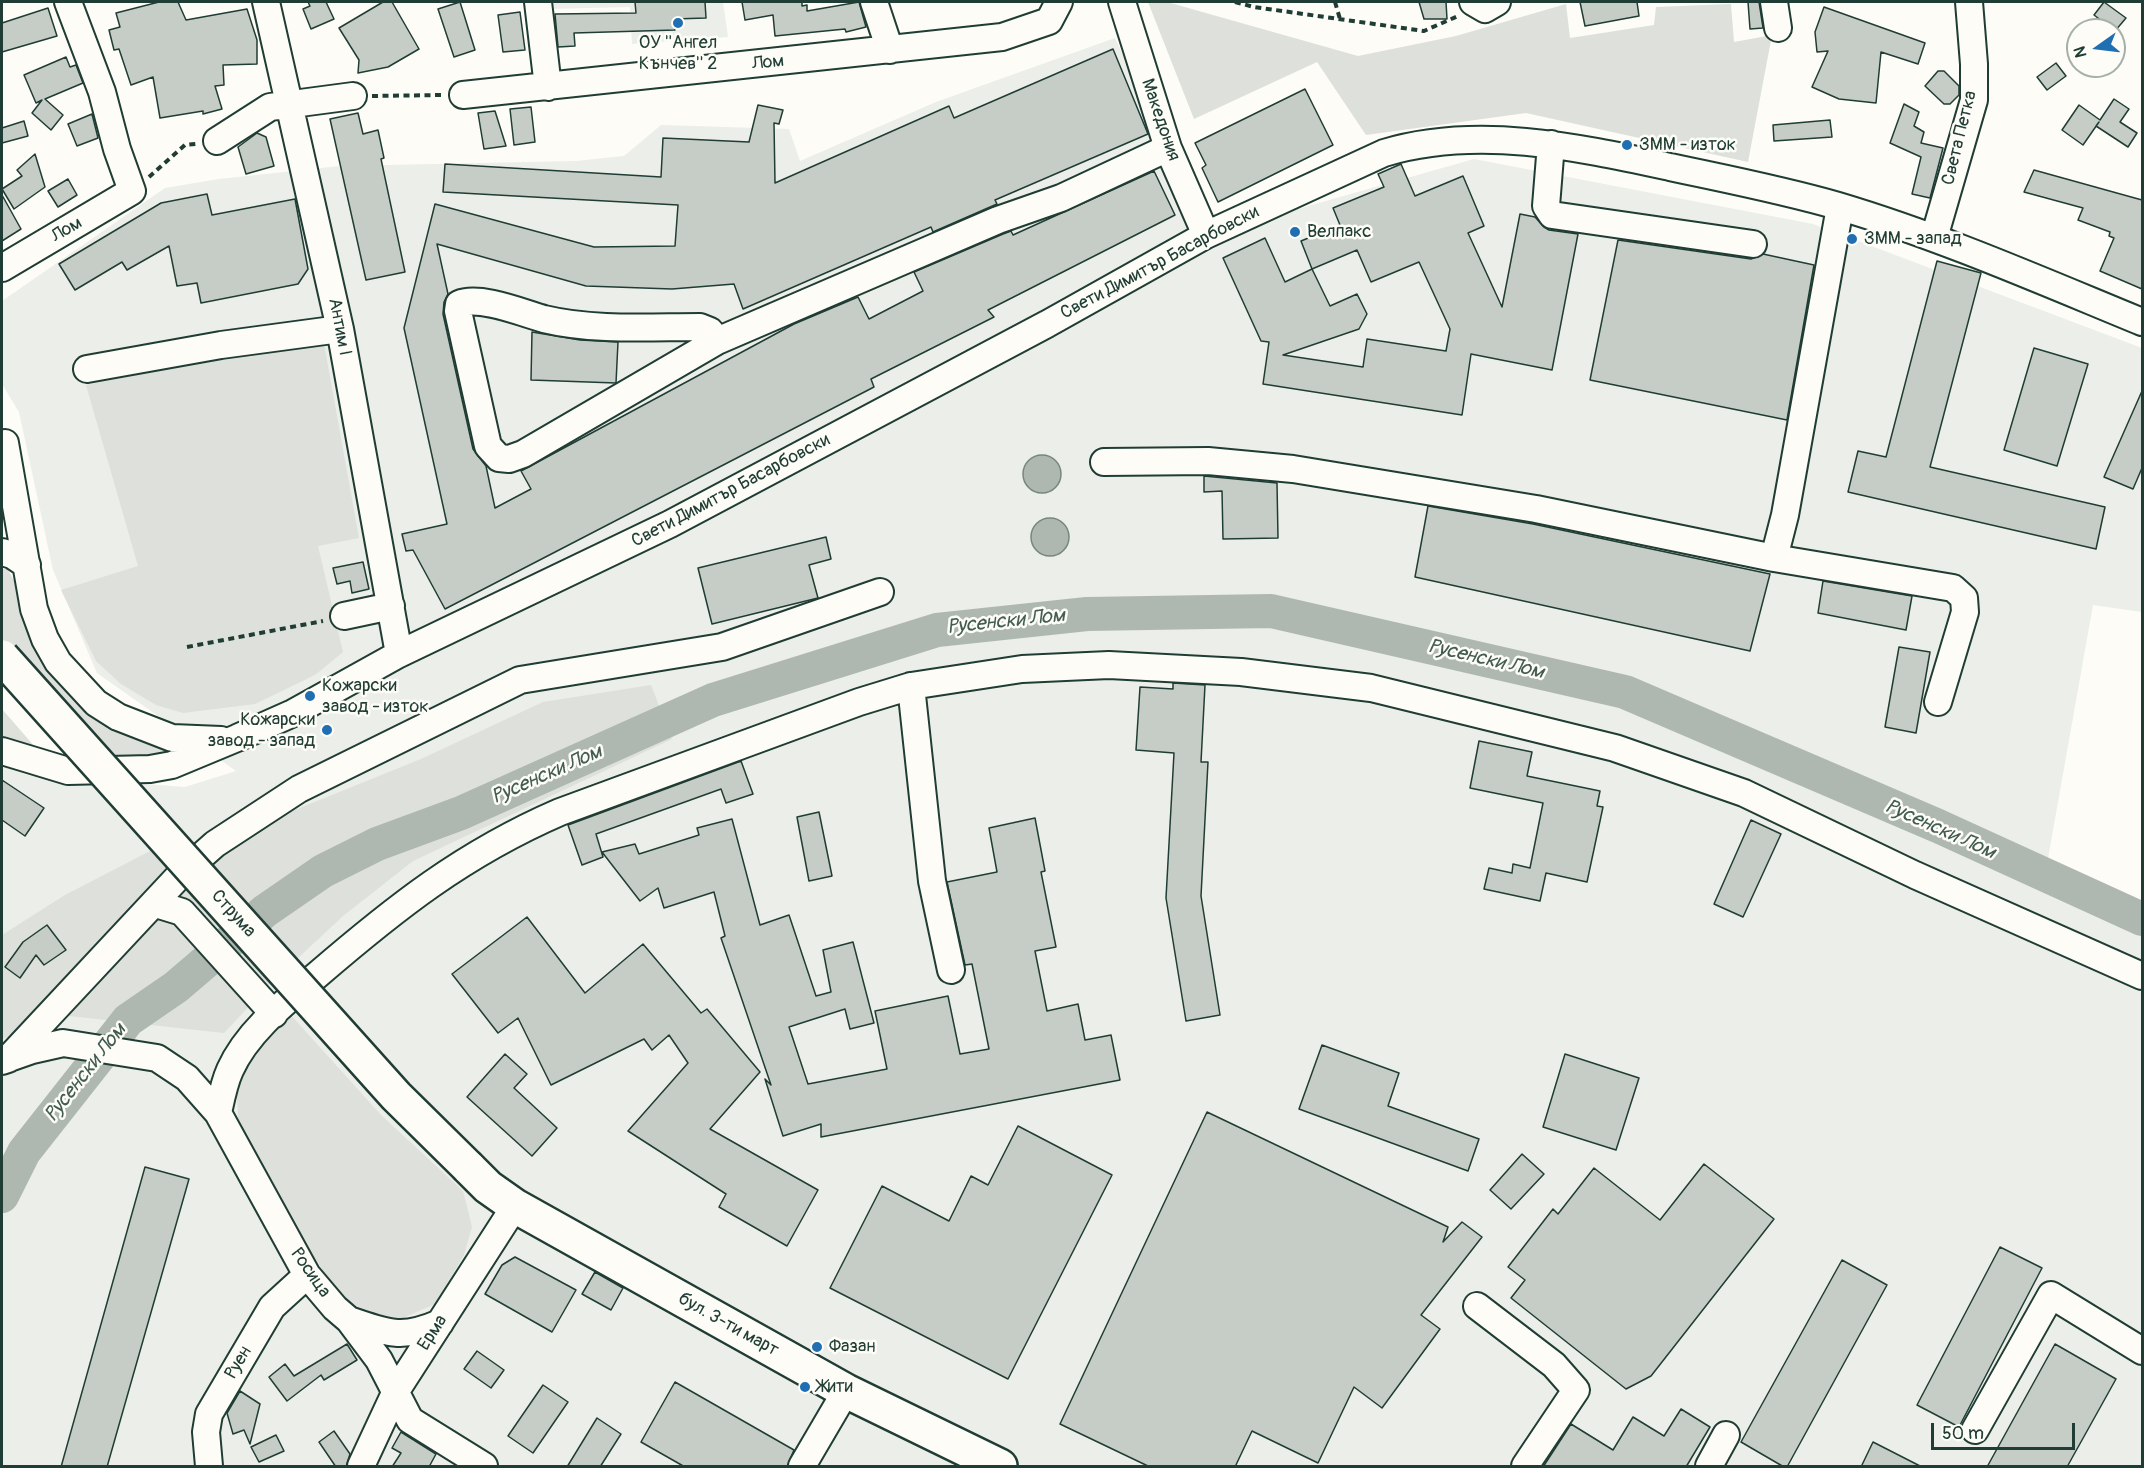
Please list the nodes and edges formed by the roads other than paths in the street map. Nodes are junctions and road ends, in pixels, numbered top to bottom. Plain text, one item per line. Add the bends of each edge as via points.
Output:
1 (68, 2) edge
2 (266, 2) edge
3 (538, 2) edge
4 (874, 2) edge
5 (1059, 2) edge
6 (1122, 2) edge
7 (1774, 2) edge
8 (1969, 2) edge
9 (1778, 28) dead end
10 (890, 50) junction
11 (548, 87) junction
12 (463, 95) road end
13 (353, 96) road end
14 (289, 104) junction
15 (217, 141) road end
16 (1551, 144) junction
17 (1168, 148) junction
18 (1840, 207) junction
19 (1206, 236) junction
20 (1934, 238) junction
21 (1753, 244) dead end
22 (2, 268) edge
23 (2142, 322) edge
24 (340, 329) junction
25 (717, 341) junction
26 (87, 369) dead end
27 (3, 435) edge
28 (1104, 462) dead end
29 (2, 476) edge
30 (2, 552) edge
31 (1774, 558) junction
32 (27, 565) junction
33 (880, 592) dead end
34 (391, 606) junction
35 (344, 616) road end
36 (399, 654) junction
37 (2, 657) edge
38 (911, 686) junction
39 (1938, 702) dead end
40 (237, 738) junction
41 (2, 752) edge
42 (156, 904) junction
43 (951, 970) dead end
44 (2142, 976) edge
45 (274, 1014) junction
46 (4, 1062) edge
47 (218, 1113) junction
48 (468, 1167) joint
49 (515, 1206) junction
50 (307, 1275) junction
51 (1477, 1306) dead end
52 (350, 1320) junction
53 (440, 1323) junction
54 (2142, 1351) edge
55 (396, 1391) junction
56 (846, 1391) junction
57 (1975, 1430) dead end
58 (1726, 1435) dead end
59 (209, 1467) edge
60 (361, 1467) edge
61 (484, 1467) edge
62 (802, 1467) edge
63 (1000, 1467) edge
64 (1525, 1467) edge
65 (1709, 1467) edge

1 - 22 street, Лом via 102,92 132,191
2 - 14 street, Антим I
3 - 11 street
4 - 10 street
5 - 10 street, Лом via 1049,21 1025,31
6 - 17 street, Македония
7 - 9 street
8 - 20 street, Света Петка via 1974,100
10 - 11 street, Лом
11 - 12 street, Лом
13 - 14 street
14 - 15 street via 270,106
14 - 24 street, Антим I
16 - 18 street, Свети Димитър Басарбовски via 1653,163
16 - 19 street, Свети Димитър Басарбовски via 1476,138 1415,144 1383,153
16 - 21 street via 1546,206 1552,215
17 - 19 street, Македония
17 - 25 street via 1061,198 998,220
18 - 20 street, Свети Димитър Басарбовски
18 - 31 street
19 - 36 street, Свети Димитър Басарбовски via 670,524
20 - 23 street, Свети Димитър Басарбовски
24 - 26 street
24 - 34 street, Антим I
25 - 25 street via 523,454 499,458 488,446 458,311 459,304 475,301 578,324 700,327 710,331
27 - 29 street
27 - 32 street
28 - 31 street via 1208,461 1293,469 1536,509
30 - 32 street
31 - 39 street via 1953,588 1964,598 1965,612
32 - 40 street via 34,609 45,639 58,662 96,703 172,738
33 - 42 street via 722,647 520,680 299,789 261,812 215,844 180,875
34 - 35 street
34 - 36 street, Антим I
36 - 40 street, Свети Димитър Басарбовски via 300,710
37 - 48 main road, Струма, bridge via 396,1096
38 - 43 street via 932,881
38 - 44 street via 1022,669 1109,665 1240,672 1371,688 1615,748 1744,793 1915,875
38 - 45 street via 713,755 517,831 448,870
40 - 41 street, Свети Димитър Басарбовски via 172,765 150,769 68,771
42 - 45 street via 182,912
42 - 46 street
45 - 47 street via 229,1071
46 - 47 street, Росица via 63,1043 157,1058 196,1085
47 - 50 street, Росица
48 - 49 main road, бул. 3-ти март
49 - 53 street, Ерма
49 - 56 main road, бул. 3-ти март
50 - 52 street, Росица
50 - 59 street, Руен via 272,1307 209,1414
51 - 64 street via 1554,1365 1576,1390
52 - 53 street via 390,1334 417,1333
52 - 55 street, Росица
53 - 55 street, Ерма
54 - 57 street via 2051,1295
55 - 60 street, Ерма
55 - 61 street, Росица via 410,1420
56 - 62 street
56 - 63 main road, бул. 3-ти март
58 - 65 street

